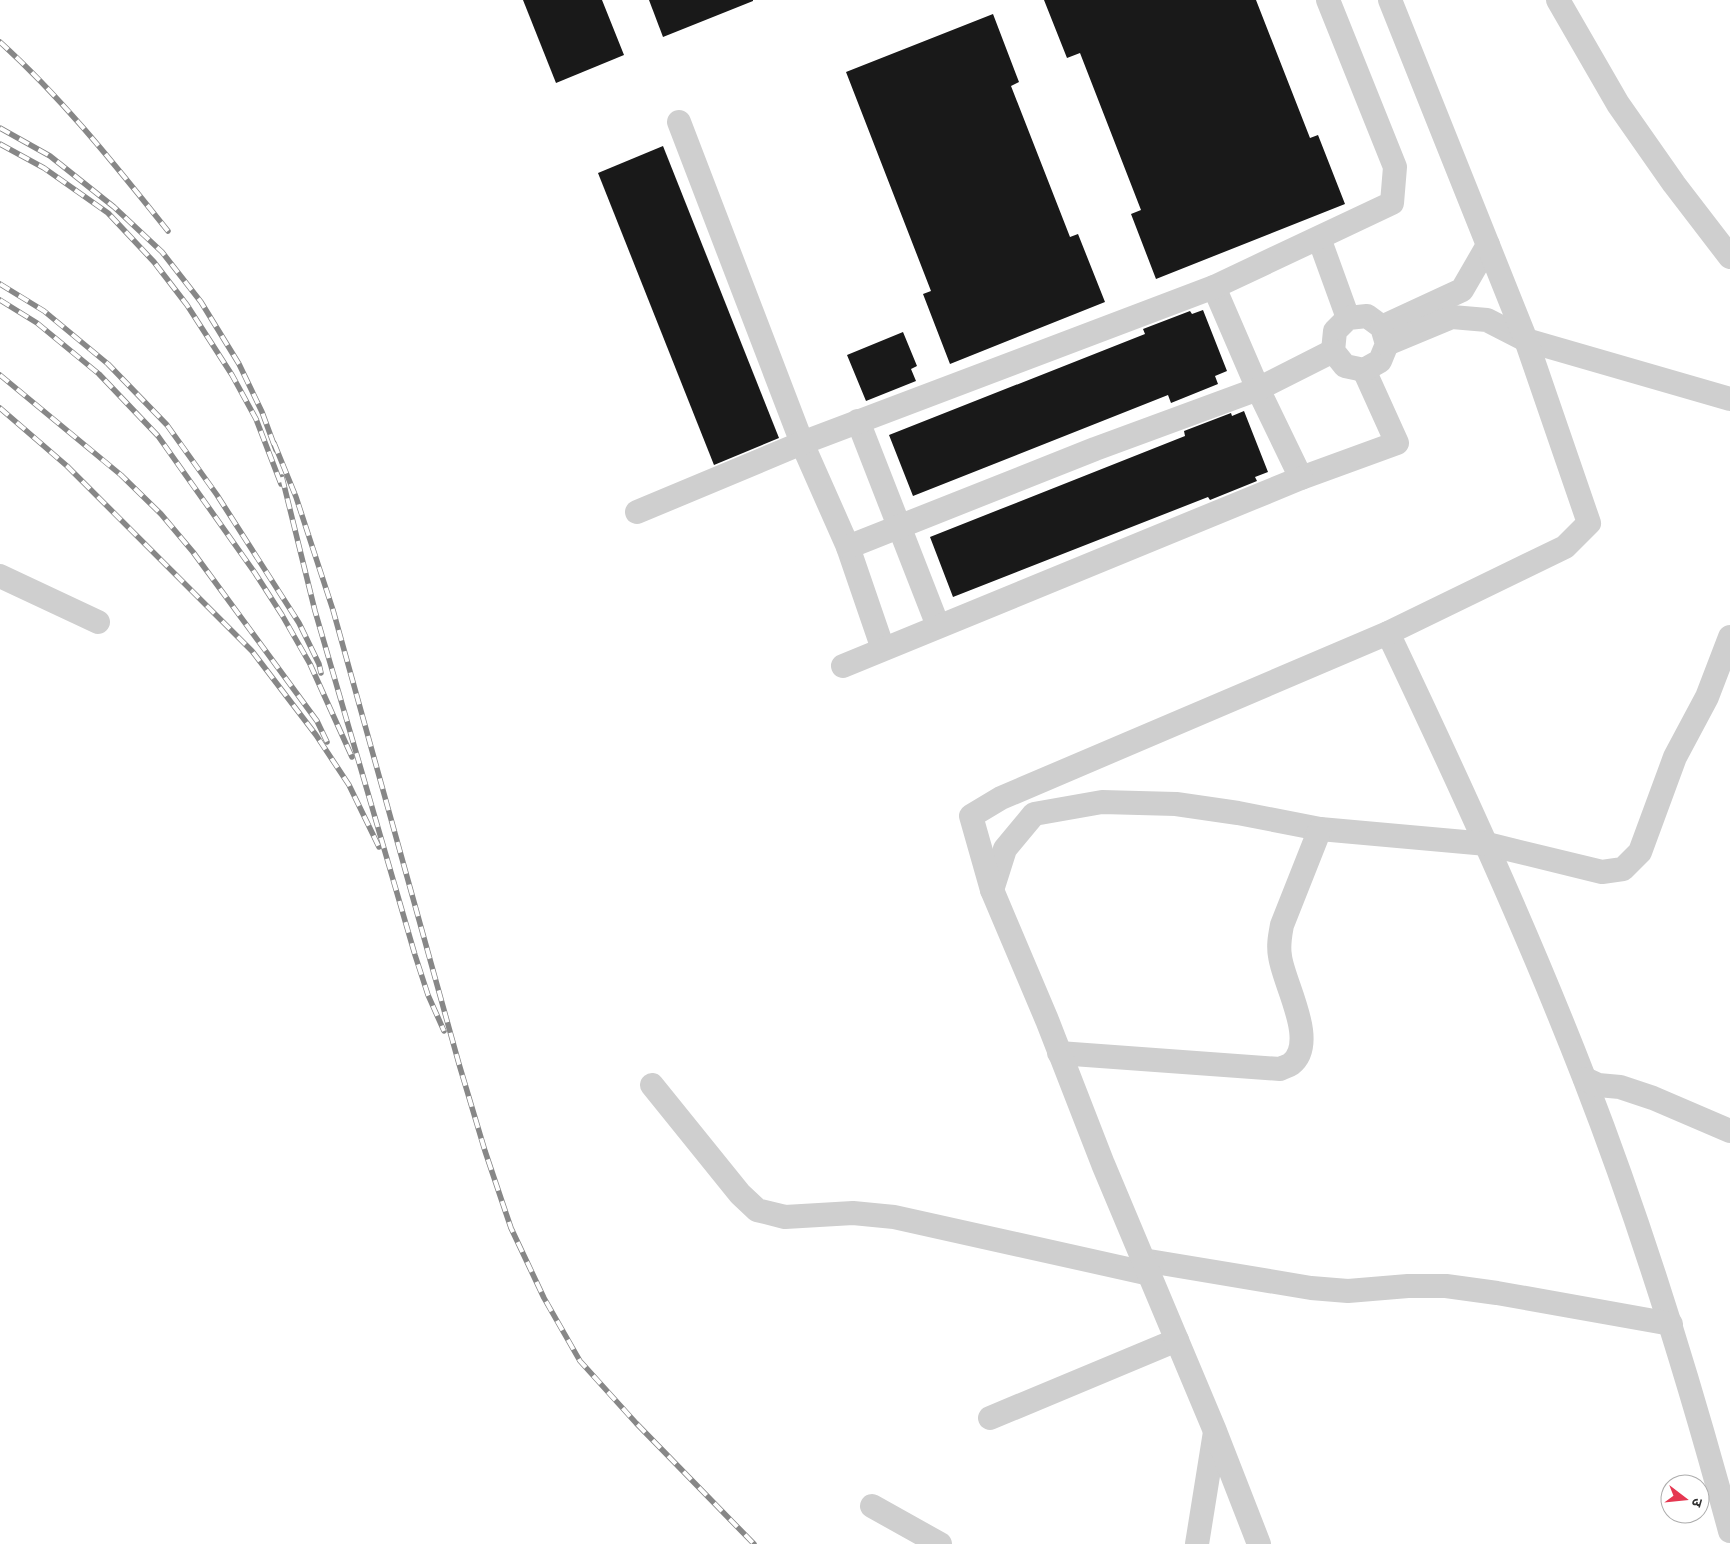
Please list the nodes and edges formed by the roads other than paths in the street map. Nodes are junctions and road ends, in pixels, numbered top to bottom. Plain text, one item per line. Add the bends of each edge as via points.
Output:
1 (1328, 0) edge
2 (1390, 0) edge
3 (1558, 0) edge
4 (679, 122) dead end
5 (1318, 238) junction
6 (1488, 245) junction
7 (1730, 257) edge
8 (1214, 287) junction
9 (1348, 318) junction
10 (1384, 335) junction
11 (1526, 340) junction
12 (1333, 350) junction
13 (1364, 370) junction
14 (1258, 389) junction
15 (1730, 399) edge
16 (858, 422) junction
17 (802, 442) junction
18 (1301, 478) junction
19 (637, 512) dead end
20 (900, 526) junction
21 (848, 547) junction
22 (0, 576) edge
23 (98, 622) dead end
24 (938, 626) junction
25 (1388, 633) junction
26 (1730, 637) edge
27 (883, 649) junction
28 (843, 666) dead end
29 (1320, 829) junction
30 (1487, 844) junction
31 (992, 890) junction
32 (1060, 1052) junction
33 (1585, 1079) junction
34 (652, 1085) dead end
35 (1730, 1131) edge
36 (1146, 1267) junction
37 (1671, 1324) junction
38 (1177, 1340) junction
39 (990, 1418) dead end
40 (1216, 1431) junction
41 (872, 1506) dead end
42 (1730, 1531) edge
43 (940, 1544) edge
44 (1197, 1544) edge
45 (1259, 1544) edge

1 - 5 street via 1395,167 1392,203
2 - 6 street
3 - 7 street via 1618,104
4 - 17 street
5 - 8 street
5 - 9 street
6 - 10 street via 1462,290
6 - 11 street
8 - 14 street
8 - 16 street
9 - 10 street via 1367,316
9 - 12 street via 1335,331
10 - 11 street via 1452,317 1487,320
10 - 13 street via 1380,361
11 - 15 street
11 - 25 street via 1589,523 1565,547
12 - 13 street via 1345,366
12 - 14 street
13 - 18 street via 1397,443
14 - 18 street
14 - 20 street
16 - 17 street
16 - 20 street
17 - 19 street
17 - 21 street
18 - 24 street
20 - 21 street
20 - 24 street
21 - 27 street
22 - 23 street
24 - 27 street
25 - 30 street
25 - 31 street via 1001,798 971,816
26 - 30 street via 1707,697 1675,757 1640,852 1623,869 1602,872
27 - 28 street
29 - 30 street
29 - 31 street via 1176,804 1102,802 1034,814 1005,849
29 - 32 street via 1282,925 1279,942 1280,958 1301,1026 1302,1042 1292,1064 1280,1069
30 - 33 street
31 - 32 street
32 - 36 street
33 - 35 street via 1653,1098
33 - 37 street
34 - 36 street via 740,1194 757,1210 785,1217 853,1213 894,1217
36 - 37 street via 1348,1291 1446,1286
36 - 38 street
37 - 42 street
38 - 39 street
38 - 40 street
40 - 44 street
40 - 45 street
41 - 43 street

